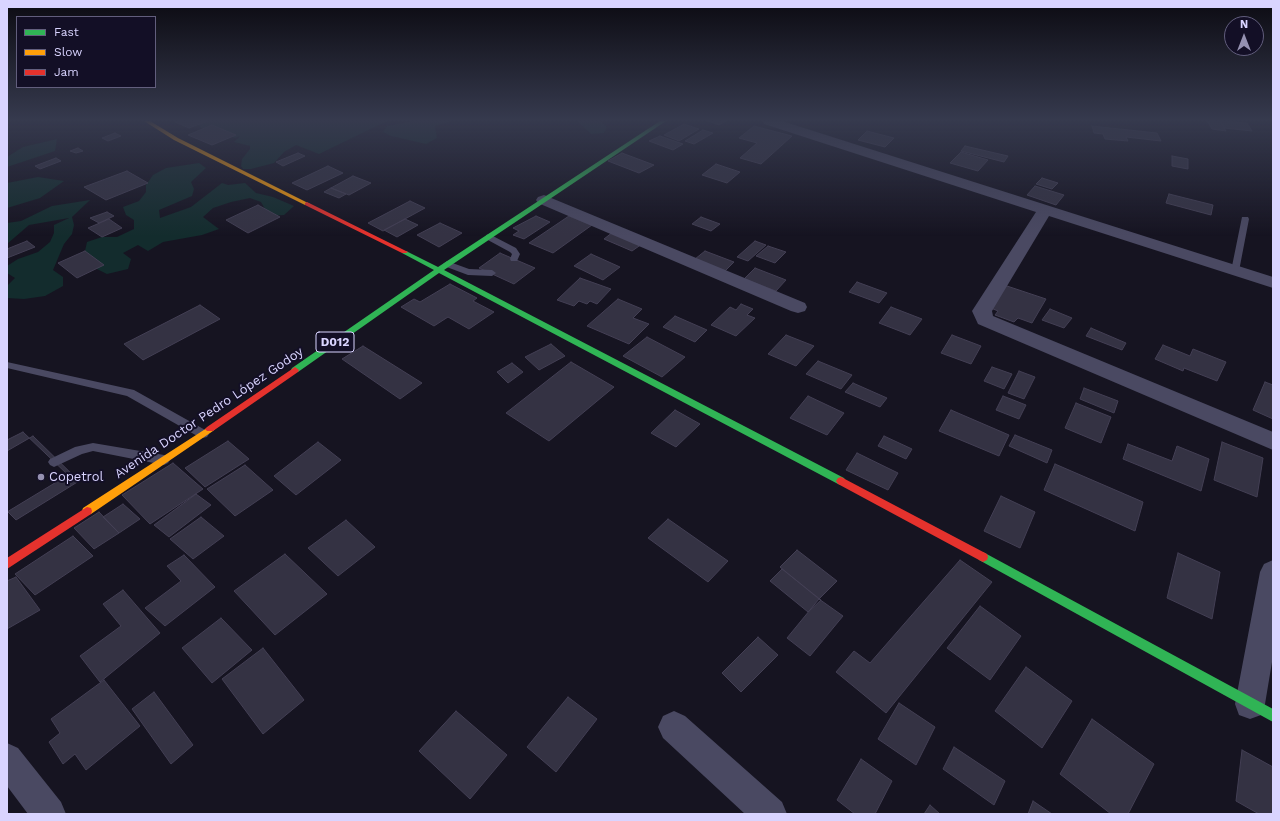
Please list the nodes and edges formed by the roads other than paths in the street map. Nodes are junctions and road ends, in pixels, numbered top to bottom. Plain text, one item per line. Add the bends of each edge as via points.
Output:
1 (217, 159) edge
2 (606, 159) edge
3 (887, 159) edge
4 (544, 200) junction
5 (1045, 210) junction
6 (1246, 219) dead end
7 (489, 237) junction
8 (514, 259) dead end
9 (447, 264) junction
10 (439, 270) junction
11 (1235, 271) junction
12 (492, 273) dead end
13 (1273, 283) edge
14 (798, 307) dead end
15 (7, 365) edge
16 (203, 434) junction
17 (1273, 441) edge
18 (164, 460) junction
19 (54, 462) dead end
20 (7, 564) edge
21 (1273, 572) edge
22 (1261, 710) edge
23 (674, 727) dead end
24 (7, 759) edge
25 (49, 814) edge
26 (770, 814) edge

1 - 10 street
2 - 4 street, Avenida Doctor Pedro López Godoy / D012
3 - 5 street
4 - 7 street, Avenida Doctor Pedro López Godoy / D012
4 - 14 street
5 - 11 street
5 - 17 street via 985,305 982,311 986,320
6 - 11 lane
7 - 8 lane via 513,250 516,254
7 - 9 street, Avenida Doctor Pedro López Godoy / D012
9 - 10 street, Avenida Doctor Pedro López Godoy / D012
9 - 12 lane via 468,272
10 - 16 street, Avenida Doctor Pedro López Godoy / D012
10 - 22 street via 948,537
11 - 13 street
15 - 16 lane via 130,393
16 - 18 street, Avenida Doctor Pedro López Godoy / D012
18 - 19 lane via 93,447 79,450
18 - 20 street, Avenida Doctor Pedro López Godoy / D012
21 - 22 street
23 - 26 street
24 - 25 street

